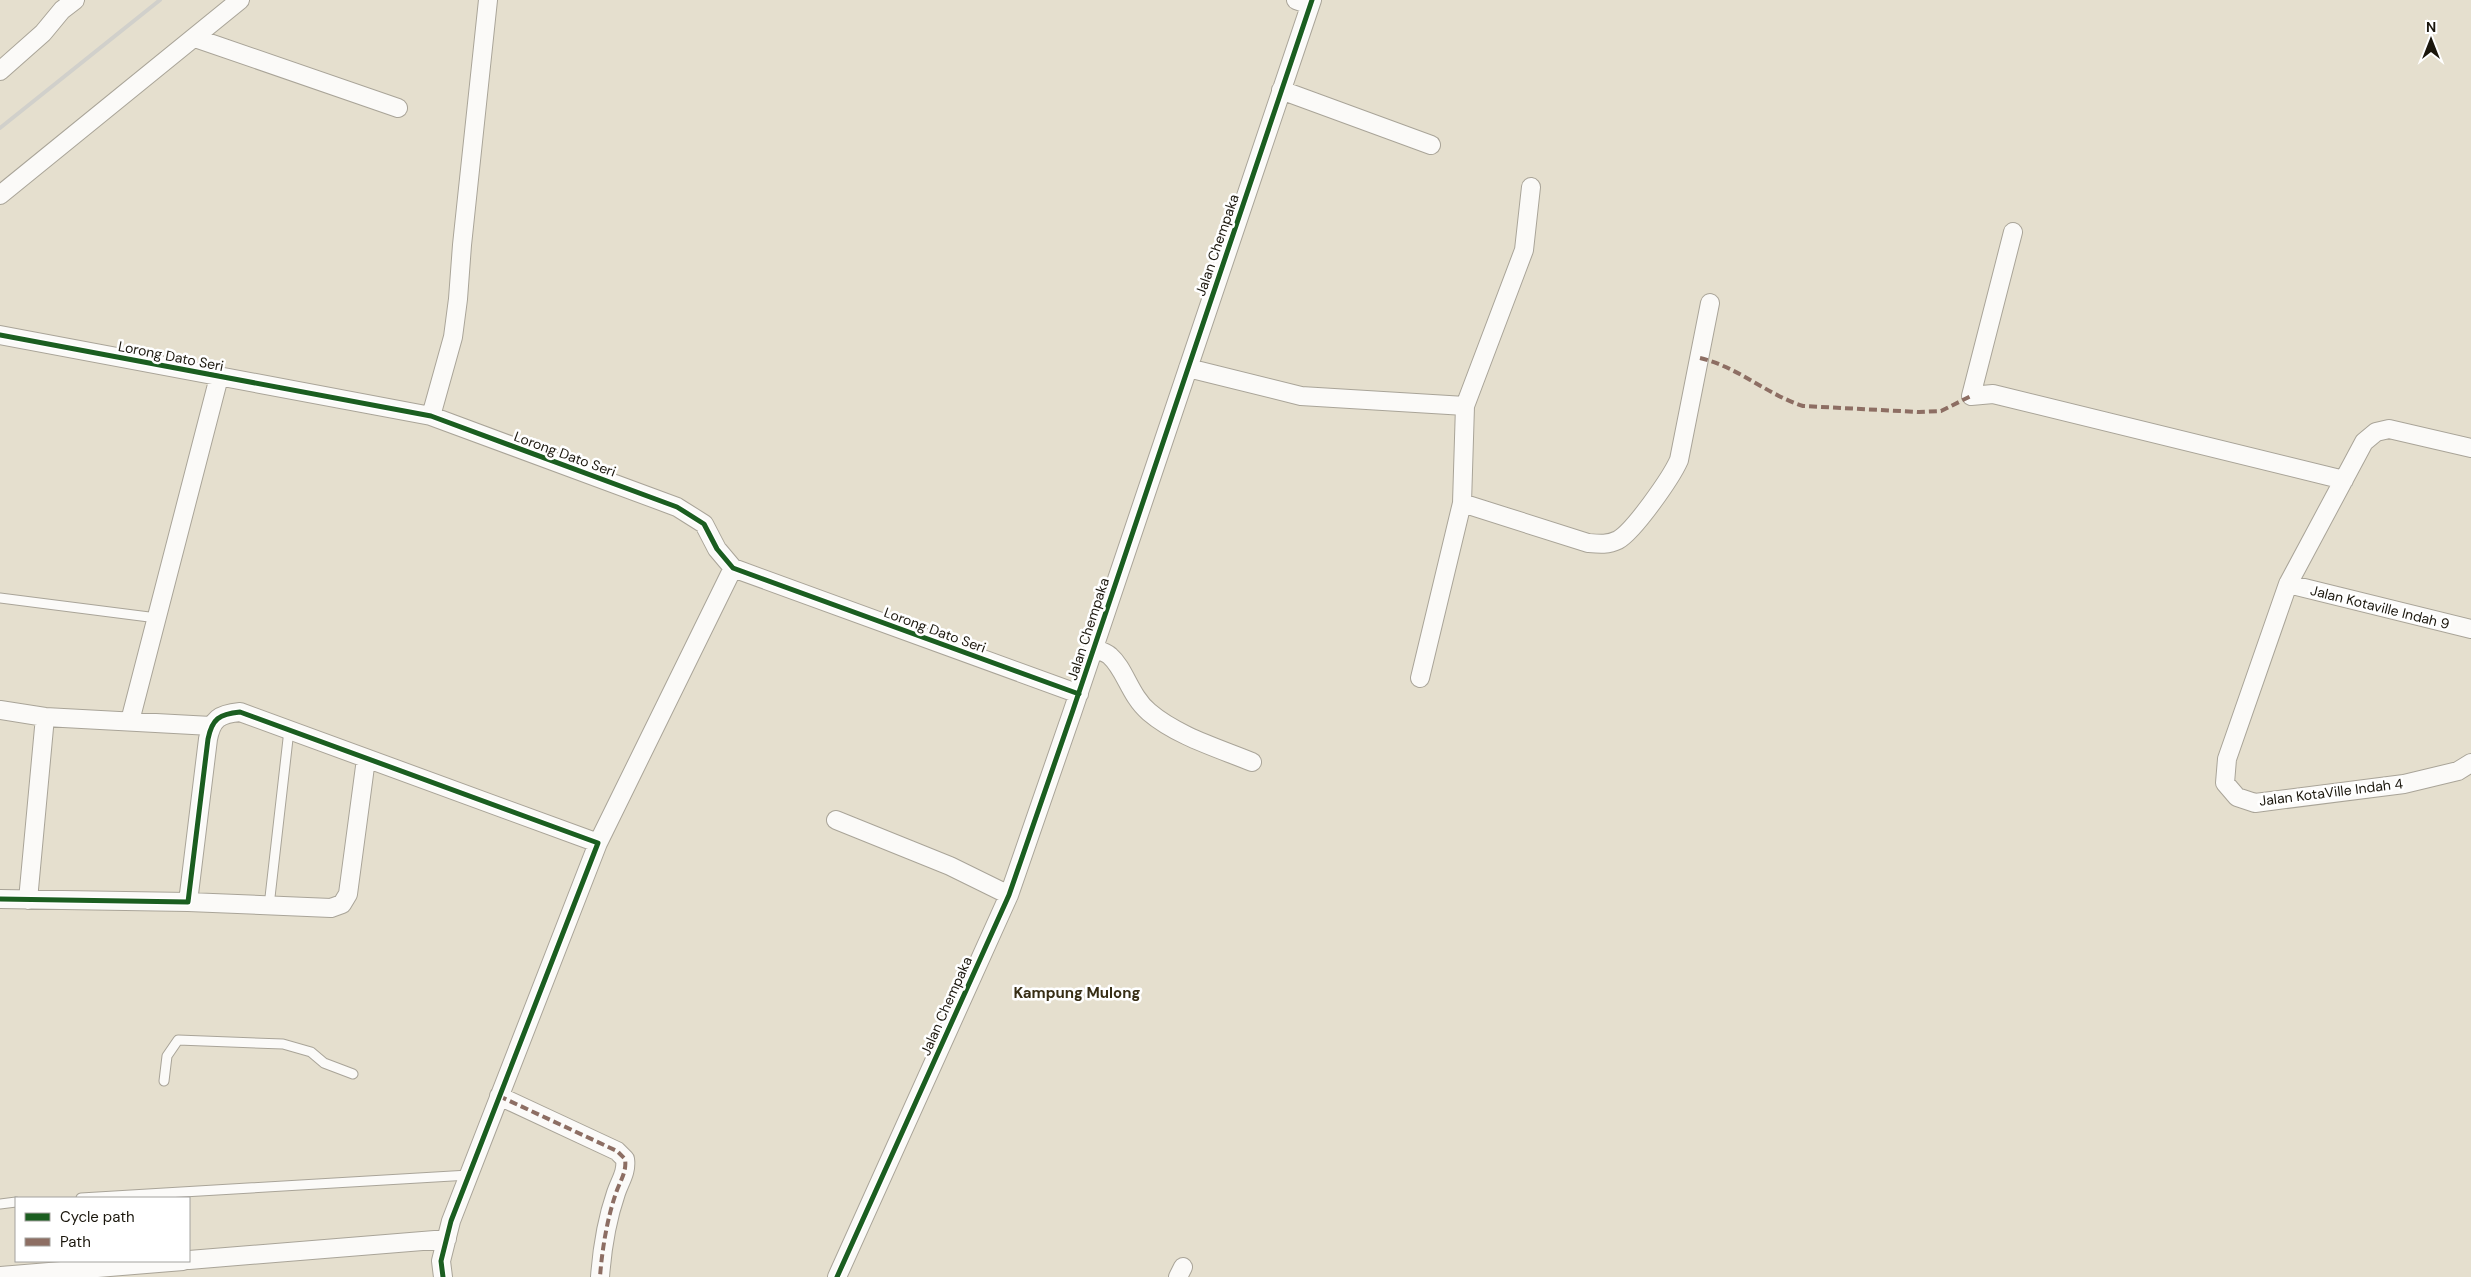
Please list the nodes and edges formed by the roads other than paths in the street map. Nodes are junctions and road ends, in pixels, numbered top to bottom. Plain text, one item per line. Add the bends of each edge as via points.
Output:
1 (75, 0) edge
2 (240, 0) edge
3 (488, 0) edge
4 (1306, 2) edge
5 (195, 38) junction
6 (0, 71) edge
7 (1282, 90) junction
8 (398, 108) dead end
9 (1431, 145) dead end
10 (1531, 186) dead end
11 (0, 195) edge
12 (2013, 232) dead end
13 (1710, 303) dead end
14 (0, 335) edge
15 (1188, 368) junction
16 (219, 377) junction
17 (1465, 406) junction
18 (431, 416) junction
19 (2471, 448) edge
20 (2344, 480) junction
21 (1462, 503) junction
22 (733, 568) junction
23 (2288, 584) junction
24 (0, 598) edge
25 (157, 618) junction
26 (2471, 630) edge
27 (1093, 648) junction
28 (1420, 678) dead end
29 (1079, 694) junction
30 (0, 710) edge
31 (45, 717) junction
32 (130, 721) junction
33 (211, 726) junction
34 (289, 730) junction
35 (366, 759) junction
36 (1252, 762) dead end
37 (2471, 763) edge
38 (836, 820) dead end
39 (598, 843) junction
40 (1008, 895) junction
41 (0, 899) edge
42 (28, 900) junction
43 (188, 902) junction
44 (269, 906) junction
45 (353, 1074) dead end
46 (164, 1081) dead end
47 (499, 1096) junction
48 (469, 1175) junction
49 (97, 1197) edge
50 (15, 1202) edge
51 (0, 1204) edge
52 (447, 1239) junction
53 (190, 1260) edge
54 (171, 1262) edge
55 (0, 1276) edge
56 (443, 1277) edge
57 (600, 1277) edge
58 (836, 1277) edge

1 - 6 street
2 - 5 street
3 - 18 street via 456,318
4 - 7 street, Jalan Chempaka
5 - 8 street
5 - 11 street
7 - 9 street
7 - 15 street, Jalan Chempaka
10 - 17 street via 1524,250
12 - 20 street via 1971,396 1992,394
13 - 21 street via 1679,460 1671,478 1620,539 1604,545 1588,544
14 - 16 street, Lorong Dato Seri
15 - 17 street via 1301,396
15 - 27 street, Jalan Chempaka
16 - 18 street, Lorong Dato Seri
16 - 25 street
17 - 21 street
18 - 22 street, Lorong Dato Seri via 677,507 704,524 717,550
19 - 20 street, Jalan KotaVille Indah 4 via 2389,428 2376,432 2364,442
20 - 23 street, Jalan KotaVille Indah 4
21 - 28 street
22 - 29 street, Lorong Dato Seri
22 - 39 street
23 - 26 street, Jalan Kotaville Indah 9
23 - 37 street, Jalan KotaVille Indah 4 via 2227,759 2225,783 2236,798 2254,803 2404,784 2458,771
24 - 25 lane
25 - 32 street
27 - 29 street, Jalan Chempaka
27 - 36 street via 1110,655 1131,692 1164,724
29 - 40 street, Jalan Chempaka
30 - 31 street
31 - 32 street
31 - 42 street
32 - 33 street
33 - 34 street via 224,714 240,712
33 - 43 street
34 - 35 street
34 - 44 lane
35 - 39 street
35 - 44 street via 346,900 331,908
38 - 40 street via 950,866
39 - 47 street
40 - 58 street, Jalan Chempaka
41 - 42 street
42 - 43 street
43 - 44 street
45 - 46 lane via 324,1063 311,1052 283,1044 178,1040 167,1056
47 - 48 street
47 - 57 street via 617,1151 625,1159
48 - 49 lane
48 - 52 street
50 - 51 lane
52 - 53 street
52 - 56 street via 441,1261
54 - 55 street

